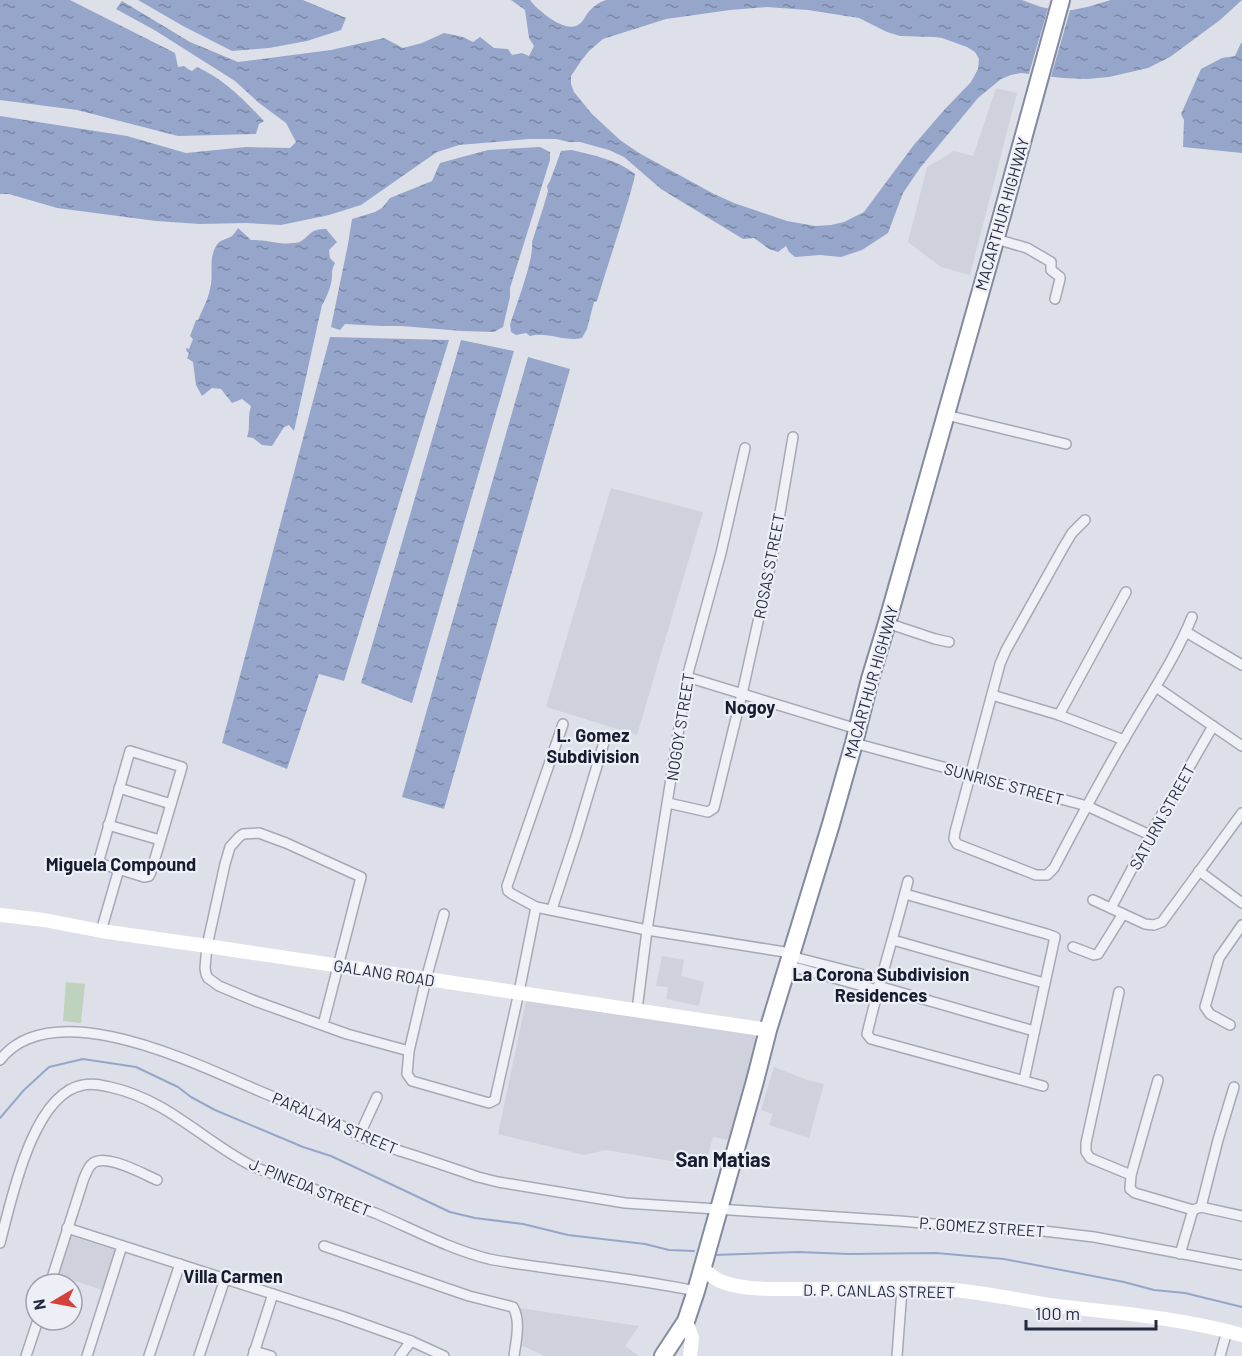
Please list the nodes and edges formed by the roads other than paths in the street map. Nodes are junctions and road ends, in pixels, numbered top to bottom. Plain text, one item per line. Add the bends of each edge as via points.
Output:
1 (1060, 3) edge
2 (996, 239) junction
3 (1055, 299) dead end
4 (946, 415) junction
5 (793, 437) dead end
6 (1066, 444) dead end
7 (745, 448) dead end
8 (1085, 520) dead end
9 (1126, 592) dead end
10 (1192, 617) dead end
11 (887, 623) junction
12 (1186, 632) junction
13 (949, 642) dead end
14 (1241, 662) edge
15 (687, 677) junction
16 (1156, 687) junction
17 (742, 694) junction
18 (992, 695) junction
19 (1059, 716) junction
20 (563, 724) dead end
21 (1213, 726) junction
22 (856, 736) junction
23 (604, 739) dead end
24 (1124, 740) junction
25 (1242, 746) edge
26 (970, 775) junction
27 (119, 788) junction
28 (668, 802) junction
29 (171, 804) junction
30 (1087, 806) junction
31 (1242, 813) edge
32 (108, 825) junction
33 (1150, 835) junction
34 (160, 840) junction
35 (119, 869) junction
36 (1199, 871) junction
37 (908, 881) dead end
38 (905, 894) junction
39 (1094, 900) dead end
40 (1242, 903) edge
41 (536, 906) junction
42 (1111, 908) junction
43 (552, 909) junction
44 (444, 914) dead end
45 (1123, 914) junction
46 (0, 915) edge
47 (1242, 925) edge
48 (647, 930) junction
49 (101, 931) junction
50 (893, 940) junction
51 (207, 946) junction
52 (1073, 947) dead end
53 (790, 958) junction
54 (339, 966) junction
55 (426, 979) junction
56 (1044, 983) junction
57 (879, 985) junction
58 (519, 992) junction
59 (1119, 992) dead end
60 (637, 1010) junction
61 (323, 1025) junction
62 (1230, 1025) dead end
63 (768, 1030) junction
64 (1034, 1031) junction
65 (409, 1051) junction
66 (0, 1060) edge
67 (1024, 1080) junction
68 (1158, 1080) dead end
69 (1043, 1086) dead end
70 (1234, 1087) dead end
71 (377, 1097) dead end
72 (359, 1136) junction
73 (1131, 1175) junction
74 (157, 1180) dead end
75 (719, 1209) junction
76 (1197, 1209) junction
77 (1242, 1216) edge
78 (67, 1228) junction
79 (0, 1244) edge
80 (122, 1246) junction
81 (324, 1246) dead end
82 (1180, 1254) junction
83 (180, 1264) junction
84 (1242, 1265) edge
85 (702, 1268) junction
86 (54, 1272) edge
87 (225, 1279) junction
88 (729, 1284) junction
89 (696, 1289) junction
90 (902, 1289) junction
91 (273, 1294) junction
92 (686, 1321) junction
93 (1227, 1331) junction
94 (34, 1332) edge
95 (1242, 1335) edge
96 (411, 1341) junction
97 (254, 1354) edge
98 (26, 1356) edge
99 (87, 1356) edge
100 (149, 1356) edge
101 (199, 1356) edge
102 (271, 1356) edge
103 (400, 1356) edge
104 (444, 1356) edge
105 (514, 1356) edge
106 (663, 1356) edge
107 (690, 1356) edge
108 (897, 1356) edge
109 (1220, 1356) edge

1 - 2 highway, MACARTHUR HIGHWAY
2 - 3 street via 1027,248 1051,262 1052,272 1060,277
2 - 4 highway, MACARTHUR HIGHWAY
4 - 6 street
4 - 11 highway, MACARTHUR HIGHWAY
5 - 17 street, ROSAS STREET via 773,554
7 - 15 street, NOGOY STREET
8 - 18 street via 1072,533 1006,650
9 - 19 street
10 - 12 street
11 - 13 street
11 - 22 highway, MACARTHUR HIGHWAY
12 - 14 street
12 - 16 street
15 - 17 street, SUNRISE STREET
15 - 28 street, NOGOY STREET
16 - 21 street
16 - 24 street
17 - 22 street, SUNRISE STREET
17 - 28 street, ROSAS STREET via 714,808 708,812
18 - 19 street
18 - 26 street
19 - 24 street
20 - 41 street via 507,886 512,894
21 - 25 street
21 - 33 street, SATURN STREET
22 - 26 street, SUNRISE STREET
22 - 53 highway, MACARTHUR HIGHWAY
23 - 43 street
24 - 30 street
26 - 30 street, SUNRISE STREET
26 - 30 street via 955,832 957,844 1036,875 1047,874 1054,868
27 - 29 street
27 - 29 street via 130,751 141,754 182,767
27 - 32 street
28 - 48 street, NOGOY STREET
29 - 34 street
30 - 33 street, SUNRISE STREET
31 - 36 street
32 - 34 street
32 - 35 street via 99,860
33 - 42 street, SATURN STREET
34 - 35 street via 149,876
35 - 49 street
36 - 40 street
36 - 45 street via 1162,922 1145,924
37 - 38 street
38 - 50 street
38 - 56 street via 1055,937
39 - 42 street
41 - 43 street
41 - 58 street
42 - 45 street
43 - 48 street
44 - 55 street
45 - 52 street via 1098,954
46 - 49 street, GALANG ROAD
47 - 62 street via 1220,958 1205,1007
48 - 53 street
48 - 60 street, NOGOY STREET
49 - 51 street, GALANG ROAD
50 - 56 street
50 - 57 street
51 - 54 street, GALANG ROAD
51 - 54 street via 230,847 243,834 259,833 361,877
51 - 61 street via 206,974 219,986
53 - 57 street
53 - 63 highway, MACARTHUR HIGHWAY
54 - 55 street, GALANG ROAD
54 - 61 street
55 - 58 street, GALANG ROAD
55 - 65 street
56 - 64 street
57 - 64 street
57 - 67 street via 867,1034 871,1039
58 - 60 street, GALANG ROAD
58 - 65 street via 492,1102 412,1081 407,1074
59 - 73 street via 1086,1152 1090,1158
60 - 63 street, GALANG ROAD
61 - 65 street
63 - 75 highway, MACARTHUR HIGHWAY
64 - 67 street
66 - 72 street, PARALAYA STREET via 21,1042 45,1033 68,1031 116,1038 179,1057
67 - 69 street
68 - 73 street
70 - 76 street
71 - 72 street
72 - 75 street, PARALAYA STREET via 498,1182 625,1203
73 - 76 street via 1130,1189 1135,1193
74 - 78 street via 108,1160 91,1164
75 - 82 street, P. GOMEZ STREET via 1035,1230
75 - 85 highway, MACARTHUR HIGHWAY
76 - 77 street
76 - 82 street
78 - 80 street
78 - 86 street
79 - 89 street, J. PINEDA STREET via 11,1197 44,1115 65,1093 81,1085 96,1084 153,1102 253,1166 462,1251 491,1259
80 - 83 street
80 - 99 street
81 - 105 street via 469,1296 513,1307 517,1324
82 - 84 street, P. GOMEZ STREET
83 - 87 street
83 - 100 street
85 - 88 street, D. P. CANLAS STREET
85 - 89 highway, MACARTHUR HIGHWAY
87 - 91 street
87 - 101 street
88 - 89 street, D. P. CANLAS STREET
88 - 90 street, D. P. CANLAS STREET via 765,1289
89 - 92 highway, MACARTHUR HIGHWAY
90 - 93 street, D. P. CANLAS STREET via 955,1290 1168,1319
90 - 108 street
91 - 96 street
91 - 97 street
92 - 106 highway, MACARTHUR HIGHWAY
92 - 107 street via 692,1338
93 - 95 street, D. P. CANLAS STREET
93 - 109 street
94 - 98 street
96 - 103 street
96 - 104 street
97 - 102 street

